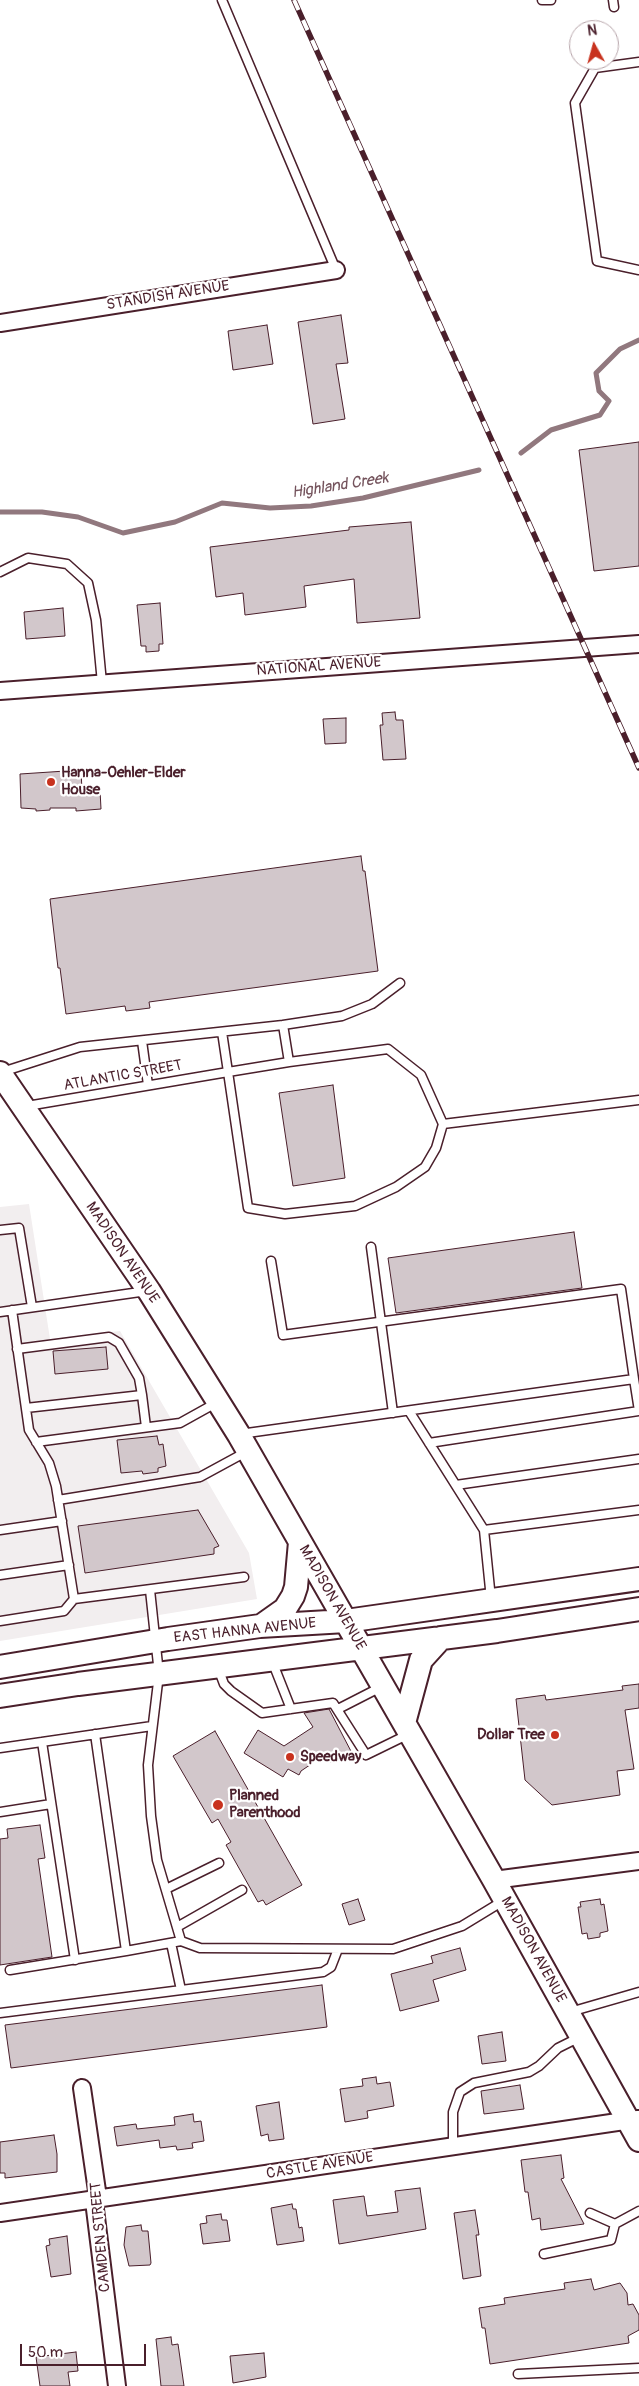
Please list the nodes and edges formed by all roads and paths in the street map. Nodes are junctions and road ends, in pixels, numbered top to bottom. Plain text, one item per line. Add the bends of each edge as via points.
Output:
1 (222, 0) edge
2 (542, 0) edge
3 (551, 0) edge
4 (639, 62) edge
5 (336, 270) joint
6 (639, 270) edge
7 (0, 323) edge
8 (0, 572) edge
9 (639, 644) edge
10 (102, 683) junction
11 (0, 691) edge
12 (400, 983) dead end
13 (284, 1025) junction
14 (222, 1032) junction
15 (142, 1041) junction
16 (289, 1062) junction
17 (228, 1072) junction
18 (0, 1073) edge
19 (148, 1085) junction
20 (639, 1100) edge
21 (22, 1107) junction
22 (443, 1124) junction
23 (0, 1230) edge
24 (371, 1248) dead end
25 (271, 1261) dead end
26 (149, 1291) junction
27 (32, 1307) junction
28 (12, 1310) junction
29 (0, 1312) edge
30 (381, 1323) junction
31 (17, 1349) junction
32 (634, 1379) junction
33 (142, 1395) junction
34 (218, 1402) junction
35 (26, 1408) junction
36 (409, 1410) junction
37 (639, 1411) edge
38 (393, 1413) junction
39 (146, 1427) junction
40 (36, 1442) junction
41 (243, 1443) junction
42 (429, 1443) junction
43 (639, 1459) edge
44 (456, 1485) junction
45 (58, 1500) junction
46 (639, 1510) edge
47 (62, 1521) junction
48 (0, 1530) edge
49 (484, 1530) junction
50 (300, 1542) junction
51 (69, 1565) junction
52 (0, 1575) edge
53 (244, 1578) dead end
54 (639, 1578) edge
55 (150, 1590) junction
56 (74, 1599) junction
57 (491, 1601) junction
58 (639, 1610) edge
59 (0, 1620) edge
60 (346, 1621) junction
61 (260, 1626) junction
62 (441, 1638) junction
63 (155, 1641) junction
64 (362, 1648) junction
65 (271, 1659) junction
66 (217, 1666) junction
67 (0, 1667) edge
68 (159, 1674) junction
69 (383, 1686) junction
70 (0, 1696) edge
71 (291, 1709) junction
72 (338, 1709) junction
73 (152, 1726) junction
74 (407, 1728) junction
75 (96, 1734) junction
76 (42, 1742) junction
77 (0, 1748) edge
78 (51, 1804) junction
79 (0, 1812) edge
80 (639, 1861) edge
81 (219, 1863) dead end
82 (494, 1880) junction
83 (166, 1889) junction
84 (242, 1890) dead end
85 (505, 1900) junction
86 (177, 1927) junction
87 (181, 1941) junction
88 (171, 1943) junction
89 (338, 1949) junction
90 (126, 1951) junction
91 (75, 1960) junction
92 (10, 1970) dead end
93 (180, 1990) junction
94 (639, 1992) edge
95 (568, 2012) junction
96 (0, 2013) edge
97 (581, 2036) junction
98 (82, 2088) dead end
99 (634, 2119) edge
100 (639, 2140) edge
101 (454, 2146) junction
102 (94, 2201) junction
103 (639, 2211) edge
104 (590, 2213) dead end
105 (0, 2214) edge
106 (615, 2224) junction
107 (544, 2254) dead end
108 (639, 2368) edge
109 (518, 2374) dead end
110 (118, 2386) edge

1 - 5 lane
2 - 3 lane
4 - 6 lane via 595,68 575,103 597,261
5 - 7 street, STANDISH AVENUE
8 - 10 lane via 28,558 67,564 88,583 96,620
9 - 10 street, NATIONAL AVENUE
10 - 11 street, NATIONAL AVENUE
12 - 13 lane via 372,1004 342,1016
13 - 14 lane
13 - 16 lane
14 - 15 lane
14 - 17 lane
15 - 18 lane via 80,1048
15 - 19 lane
16 - 17 lane, ATLANTIC STREET
16 - 22 lane, ATLANTIC STREET via 388,1049 421,1075
17 - 19 lane, ATLANTIC STREET
17 - 22 lane via 248,1208 285,1214 355,1206 396,1187 425,1167 436,1148
18 - 21 main road, MADISON AVENUE
19 - 21 lane, ATLANTIC STREET
20 - 22 lane
21 - 26 main road, MADISON AVENUE
23 - 27 lane via 19,1228
24 - 30 lane
25 - 30 lane via 282,1335
26 - 27 lane
26 - 34 main road, MADISON AVENUE
27 - 28 lane
28 - 29 lane
28 - 31 lane
30 - 32 lane via 621,1289
30 - 38 lane
31 - 33 lane via 109,1337 120,1343 139,1378
31 - 35 lane
32 - 36 lane
32 - 37 lane
33 - 35 lane
33 - 39 lane
34 - 39 lane via 180,1423
34 - 41 main road, MADISON AVENUE
35 - 40 lane via 29,1430
36 - 38 lane
36 - 42 lane
37 - 42 lane
38 - 41 lane
39 - 40 lane
40 - 45 lane via 49,1463
41 - 45 lane via 200,1476
41 - 50 main road, MADISON AVENUE
42 - 44 lane
43 - 44 lane
44 - 49 lane
45 - 47 lane
46 - 49 lane
47 - 48 lane
47 - 51 lane
49 - 57 lane
50 - 60 main road, MADISON AVENUE
50 - 61 main road via 293,1596 285,1609
51 - 52 lane
51 - 56 lane
53 - 55 lane
54 - 57 main road, EAST HANNA AVENUE
55 - 56 lane
55 - 63 lane
56 - 59 lane via 64,1611
57 - 60 main road, EAST HANNA AVENUE
58 - 62 main road, EAST HANNA AVENUE
60 - 61 main road, EAST HANNA AVENUE
60 - 64 main road, MADISON AVENUE
61 - 63 main road, EAST HANNA AVENUE
62 - 64 main road, EAST HANNA AVENUE
62 - 74 main road via 421,1660
63 - 67 main road, EAST HANNA AVENUE
63 - 68 lane
64 - 65 main road, EAST HANNA AVENUE
64 - 69 main road, MADISON AVENUE
65 - 66 main road, EAST HANNA AVENUE
65 - 71 lane
66 - 68 main road, EAST HANNA AVENUE
66 - 71 lane via 224,1684 262,1713
68 - 70 main road, EAST HANNA AVENUE
68 - 73 lane
69 - 72 lane
69 - 74 main road, MADISON AVENUE
71 - 72 lane via 329,1703
72 - 74 lane via 366,1755
73 - 75 lane
73 - 83 lane via 148,1765 151,1816 157,1860
74 - 82 main road, MADISON AVENUE
75 - 76 lane
75 - 90 lane
76 - 77 lane
76 - 78 lane
78 - 79 lane
78 - 91 lane
80 - 82 street
81 - 83 lane
82 - 85 main road, MADISON AVENUE
83 - 86 lane
84 - 86 lane
85 - 89 lane via 462,1926 393,1949
85 - 95 main road, MADISON AVENUE
86 - 87 lane
87 - 88 lane
87 - 89 lane via 200,1948
88 - 90 lane
88 - 93 lane
89 - 93 lane via 331,1966 324,1972
90 - 91 lane
91 - 92 lane
93 - 96 lane
94 - 95 lane
95 - 97 main road, MADISON AVENUE
97 - 99 main road, MADISON AVENUE
97 - 101 lane via 558,2048 539,2066 523,2074 465,2087 456,2099
98 - 102 street, CAMDEN STREET via 97,2191
99 - 100 main road, MADISON AVENUE
99 - 101 street, CASTLE AVENUE
101 - 102 street, CASTLE AVENUE
102 - 105 street, CASTLE AVENUE
102 - 110 street, CAMDEN STREET
103 - 106 lane
104 - 106 lane
106 - 107 lane via 611,2240
108 - 109 lane

